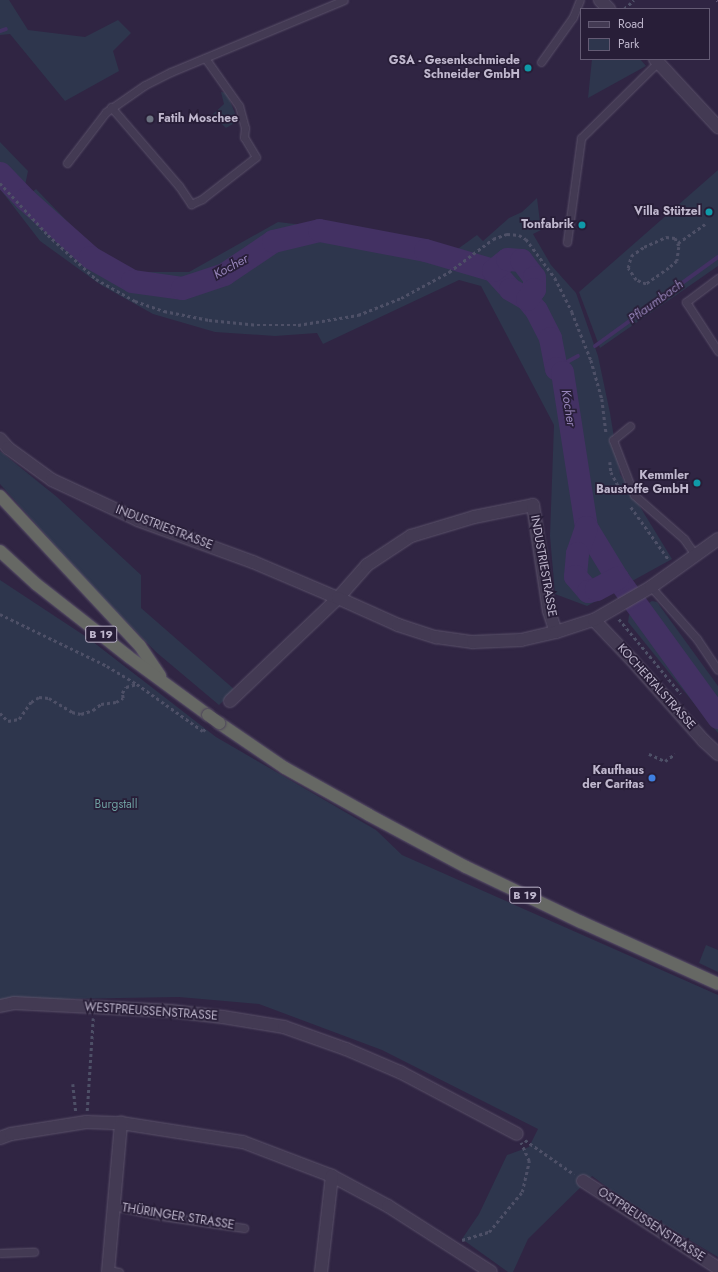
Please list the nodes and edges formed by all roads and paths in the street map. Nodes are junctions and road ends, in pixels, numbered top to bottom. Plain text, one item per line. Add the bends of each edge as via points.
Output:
1 (344, 0) edge
2 (580, 0) edge
3 (600, 0) edge
4 (634, 0) edge
5 (607, 8) edge
6 (625, 8) edge
7 (205, 58) junction
8 (656, 61) edge
9 (541, 62) dead end
10 (111, 107) junction
11 (718, 127) edge
12 (67, 163) dead end
13 (0, 183) edge
14 (705, 224) dead end
15 (568, 242) dead end
16 (678, 243) junction
17 (718, 278) edge
18 (718, 351) edge
19 (630, 426) dead end
20 (606, 436) dead end
21 (0, 439) edge
22 (609, 458) dead end
23 (623, 495) dead end
24 (0, 496) edge
25 (627, 501) dead end
26 (718, 539) edge
27 (0, 551) edge
28 (695, 555) junction
29 (0, 558) edge
30 (675, 569) junction
31 (36, 584) junction
32 (648, 589) junction
33 (338, 598) junction
34 (617, 608) junction
35 (0, 614) edge
36 (594, 620) junction
37 (556, 632) junction
38 (718, 670) edge
39 (166, 685) junction
40 (682, 696) dead end
41 (230, 701) dead end
42 (0, 713) edge
43 (649, 754) dead end
44 (675, 754) dead end
45 (718, 754) edge
46 (718, 984) edge
47 (0, 1006) edge
48 (93, 1016) dead end
49 (73, 1084) dead end
50 (80, 1123) junction
51 (121, 1123) junction
52 (517, 1134) junction
53 (0, 1138) edge
54 (332, 1176) junction
55 (584, 1182) joint
56 (113, 1206) junction
57 (244, 1228) dead end
58 (450, 1244) junction
59 (0, 1252) edge
60 (34, 1252) dead end
61 (718, 1268) edge
62 (112, 1271) edge
63 (320, 1272) edge
64 (491, 1272) edge

1 - 7 lane
2 - 9 lane via 572,17
3 - 5 street
4 - 6 path
7 - 10 lane via 145,85
7 - 10 lane via 239,106 245,128 244,137 256,157 202,199 191,204 179,186
8 - 11 street
8 - 15 lane via 581,138
10 - 12 lane
13 - 20 path via 48,235 96,279 135,301 164,311 257,326 298,325 356,316 401,298 449,272 493,239 507,234 519,235 526,239 554,278 572,312 591,360 602,399
14 - 16 path
16 - 16 path via 676,261 669,268 646,284 636,280 628,268 631,256 666,237 675,238
17 - 18 lane via 686,302
19 - 28 lane via 613,440 634,495 684,540
21 - 33 street, INDUSTRIESTRASSE via 8,448 52,480 93,500
22 - 23 path via 611,472
24 - 39 highway via 140,646
25 - 30 path
26 - 28 street, INDUSTRIESTRASSE
27 - 31 highway, B 19
28 - 30 street, INDUSTRIESTRASSE
29 - 31 highway
30 - 32 street, INDUSTRIESTRASSE
31 - 39 highway, B 19
32 - 34 street, INDUSTRIESTRASSE
32 - 38 lane via 697,639
33 - 37 street, INDUSTRIESTRASSE via 398,625 436,637 473,642 521,640
33 - 37 street, INDUSTRIESTRASSE via 367,565 410,536 474,517 533,505 549,612
33 - 41 street, INDUSTRIESTRASSE
34 - 36 street, INDUSTRIESTRASSE
34 - 40 path
35 - 42 path via 107,666 137,684 126,687 122,692 123,698 116,702 101,704 80,714 49,698 39,697 30,702 19,719 8,720
36 - 37 street, INDUSTRIESTRASSE
36 - 45 street, KOCHERTALSTRASSE
39 - 46 highway, B 19, bridge via 285,768 368,815 466,867
43 - 44 path via 665,762
47 - 52 street, WESTPREUSSENSTRASSE via 14,1003 171,1011 284,1028 346,1049 400,1072
48 - 50 path
49 - 50 path
50 - 51 street
50 - 53 street
51 - 54 street via 243,1142
51 - 56 street, THÜRINGER STRASSE
52 - 55 path via 557,1160
52 - 58 path via 529,1161 522,1192 489,1232
54 - 58 street
54 - 63 street
55 - 61 street, OSTPREUSSENSTRASSE
56 - 57 lane, THÜRINGER STRASSE
56 - 62 street, THÜRINGER STRASSE
58 - 64 street
59 - 60 lane

